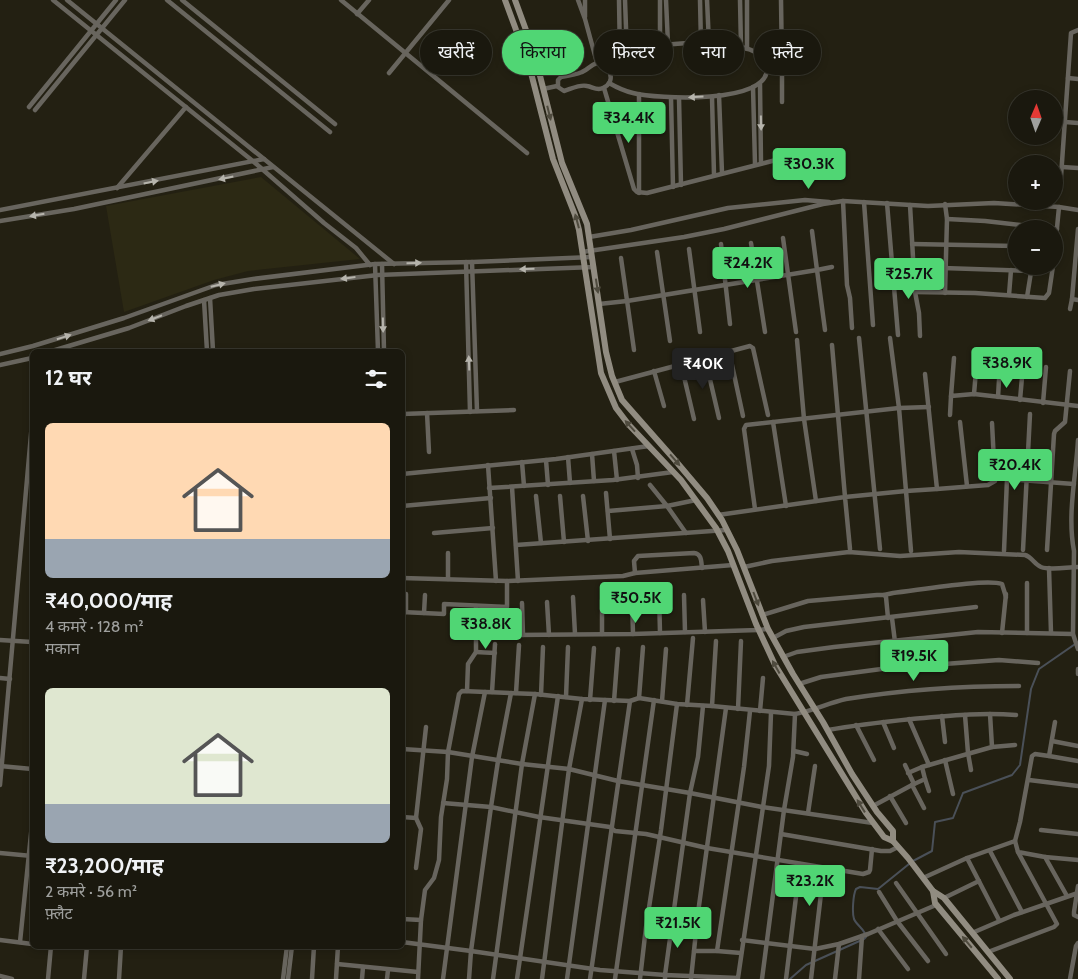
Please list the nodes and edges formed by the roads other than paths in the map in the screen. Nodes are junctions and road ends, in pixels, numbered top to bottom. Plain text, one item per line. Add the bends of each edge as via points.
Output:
1 (53, 0) edge
2 (67, 0) edge
3 (116, 0) edge
4 (125, 0) edge
5 (167, 0) edge
6 (182, 0) edge
7 (341, 0) edge
8 (369, 0) edge
9 (449, 0) edge
10 (505, 0) edge
11 (515, 0) edge
12 (578, 0) edge
13 (585, 0) edge
14 (619, 0) edge
15 (625, 0) edge
16 (660, 0) edge
17 (666, 0) edge
18 (700, 0) edge
19 (707, 0) edge
20 (740, 0) edge
21 (746, 0) edge
22 (781, 0) edge
23 (357, 14) junction
24 (585, 19) junction
25 (96, 24) junction
26 (102, 28) junction
27 (91, 30) junction
28 (620, 30) edge
29 (626, 30) edge
30 (660, 30) edge
31 (667, 30) edge
32 (701, 30) edge
33 (708, 30) edge
34 (741, 30) edge
35 (781, 30) edge
36 (1078, 30) edge
37 (97, 35) junction
38 (744, 48) edge
39 (748, 50) junction
40 (754, 53) edge
41 (405, 54) junction
42 (594, 55) edge
43 (594, 64) edge
44 (389, 73) dead end
45 (610, 75) edge
46 (766, 75) edge
47 (782, 75) edge
48 (1068, 78) junction
49 (1078, 79) edge
50 (609, 83) junction
51 (760, 84) junction
52 (558, 86) junction
53 (753, 87) junction
54 (604, 88) junction
55 (543, 90) junction
56 (639, 94) junction
57 (719, 95) junction
58 (712, 97) junction
59 (672, 98) junction
60 (679, 98) junction
61 (782, 102) dead end
62 (29, 107) dead end
63 (186, 107) junction
64 (35, 110) dead end
65 (1065, 122) junction
66 (1078, 123) edge
67 (335, 124) dead end
68 (330, 132) dead end
69 (527, 153) dead end
70 (1063, 155) edge
71 (264, 159) junction
72 (776, 160) dead end
73 (254, 162) junction
74 (761, 163) junction
75 (755, 164) junction
76 (273, 167) junction
77 (1063, 167) edge
78 (1078, 168) edge
79 (263, 170) junction
80 (722, 173) junction
81 (714, 175) junction
82 (681, 185) junction
83 (673, 187) junction
84 (117, 188) junction
85 (639, 193) junction
86 (843, 201) junction
87 (832, 202) junction
88 (864, 202) junction
89 (887, 203) junction
90 (910, 204) junction
91 (945, 204) junction
92 (1008, 204) edge
93 (1063, 208) edge
94 (0, 210) edge
95 (1078, 210) edge
96 (947, 219) junction
97 (0, 222) edge
98 (1008, 223) edge
99 (1078, 229) edge
100 (812, 230) dead end
101 (1078, 233) edge
102 (589, 237) junction
103 (783, 238) dead end
104 (751, 242) dead end
105 (721, 244) dead end
106 (912, 244) junction
107 (946, 245) junction
108 (1008, 246) edge
109 (689, 250) dead end
110 (656, 252) dead end
111 (592, 254) junction
112 (1077, 254) edge
113 (583, 255) junction
114 (620, 258) dead end
115 (466, 262) junction
116 (472, 262) junction
117 (372, 264) junction
118 (382, 264) junction
119 (394, 264) junction
120 (584, 267) junction
121 (594, 267) junction
122 (832, 267) dead end
123 (913, 267) junction
124 (946, 268) junction
125 (817, 270) junction
126 (1008, 270) edge
127 (466, 272) junction
128 (473, 272) junction
129 (788, 274) junction
130 (376, 275) junction
131 (382, 275) junction
132 (1011, 275) edge
133 (1030, 275) edge
134 (1052, 275) edge
135 (1076, 276) edge
136 (757, 280) junction
137 (726, 285) junction
138 (694, 290) junction
139 (915, 292) junction
140 (945, 293) junction
141 (663, 295) junction
142 (1009, 295) junction
143 (1028, 297) junction
144 (210, 298) junction
145 (1072, 299) junction
146 (204, 300) junction
147 (1078, 300) edge
148 (627, 301) junction
149 (599, 304) junction
150 (1070, 309) dead end
151 (730, 324) dead end
152 (873, 325) dead end
153 (852, 328) dead end
154 (825, 330) dead end
155 (700, 332) dead end
156 (765, 332) dead end
157 (796, 332) dead end
158 (898, 335) dead end
159 (920, 336) dead end
160 (859, 338) dead end
161 (890, 338) dead end
162 (797, 340) dead end
163 (670, 341) dead end
164 (832, 344) dead end
165 (59, 349) edge
166 (207, 349) edge
167 (213, 349) edge
168 (378, 349) edge
169 (384, 349) edge
170 (634, 350) dead end
171 (729, 351) junction
172 (0, 354) edge
173 (30, 358) edge
174 (706, 358) junction
175 (954, 358) dead end
176 (977, 358) dead end
177 (1000, 363) dead end
178 (682, 364) junction
179 (0, 365) edge
180 (1023, 366) dead end
181 (1046, 367) dead end
182 (654, 371) junction
183 (1070, 371) dead end
184 (925, 374) dead end
185 (614, 382) junction
186 (974, 394) junction
187 (951, 396) junction
188 (998, 397) junction
189 (1020, 400) junction
190 (1043, 403) junction
191 (1066, 405) junction
192 (664, 406) dead end
193 (1078, 406) edge
194 (929, 407) junction
195 (899, 408) junction
196 (514, 410) dead end
197 (478, 411) junction
198 (470, 412) junction
199 (867, 412) junction
200 (427, 413) junction
201 (405, 414) edge
202 (1030, 414) dead end
203 (768, 415) dead end
204 (837, 415) junction
205 (950, 415) dead end
206 (743, 416) dead end
207 (719, 418) dead end
208 (694, 419) dead end
209 (804, 419) junction
210 (773, 422) junction
211 (960, 422) dead end
212 (992, 423) dead end
213 (1078, 440) edge
214 (30, 446) edge
215 (649, 446) junction
216 (632, 449) junction
217 (614, 451) junction
218 (429, 452) dead end
219 (592, 454) junction
220 (568, 457) junction
221 (546, 460) junction
222 (522, 462) junction
223 (488, 465) junction
224 (673, 472) junction
225 (405, 474) edge
226 (638, 478) junction
227 (617, 480) junction
228 (1026, 480) junction
229 (594, 481) junction
230 (1051, 482) junction
231 (570, 483) junction
232 (1074, 484) junction
233 (548, 485) junction
234 (650, 485) dead end
235 (524, 486) junction
236 (966, 486) junction
237 (512, 487) junction
238 (489, 488) junction
239 (937, 489) junction
240 (906, 491) junction
241 (606, 493) dead end
242 (875, 493) junction
243 (536, 496) dead end
244 (560, 496) dead end
245 (583, 496) dead end
246 (845, 497) junction
247 (491, 498) junction
248 (696, 500) junction
249 (816, 501) junction
250 (405, 506) edge
251 (668, 506) junction
252 (786, 506) junction
253 (755, 509) junction
254 (608, 511) junction
255 (718, 515) junction
256 (1072, 519) junction
257 (1078, 519) edge
258 (493, 528) junction
259 (718, 530) junction
260 (726, 530) junction
261 (434, 533) dead end
262 (686, 533) junction
263 (610, 539) junction
264 (588, 541) junction
265 (564, 542) junction
266 (541, 543) junction
267 (516, 545) junction
268 (850, 549) dead end
269 (880, 549) dead end
270 (1023, 550) dead end
271 (1047, 550) dead end
272 (911, 551) dead end
273 (1004, 551) dead end
274 (448, 553) dead end
275 (733, 565) junction
276 (744, 567) junction
277 (1076, 567) edge
278 (702, 568) junction
279 (1049, 568) junction
280 (635, 573) junction
281 (405, 578) edge
282 (448, 579) junction
283 (518, 580) junction
284 (496, 581) junction
285 (507, 581) junction
286 (1027, 583) dead end
287 (1006, 585) dead end
288 (659, 593) dead end
289 (406, 594) dead end
290 (425, 595) dead end
291 (684, 595) dead end
292 (884, 595) junction
293 (1006, 596) junction
294 (573, 597) dead end
295 (632, 597) dead end
296 (602, 600) dead end
297 (703, 600) dead end
298 (547, 602) dead end
299 (405, 603) edge
300 (522, 603) dead end
301 (476, 606) junction
302 (499, 607) junction
303 (976, 607) dead end
304 (405, 612) edge
305 (424, 613) junction
306 (1076, 614) edge
307 (762, 615) junction
308 (890, 618) junction
309 (768, 629) junction
310 (758, 630) junction
311 (500, 631) dead end
312 (685, 632) junction
313 (705, 632) junction
314 (660, 633) junction
315 (1002, 633) junction
316 (1027, 633) junction
317 (1051, 633) junction
318 (574, 634) junction
319 (602, 634) junction
320 (633, 634) junction
321 (514, 635) dead end
322 (523, 635) junction
323 (548, 635) junction
324 (1073, 637) junction
325 (693, 638) dead end
326 (772, 638) junction
327 (0, 640) edge
328 (13, 641) junction
329 (716, 641) dead end
330 (742, 641) dead end
331 (30, 642) edge
332 (894, 642) junction
333 (495, 644) dead end
334 (519, 645) dead end
335 (543, 647) dead end
336 (568, 647) dead end
337 (643, 647) dead end
338 (594, 648) dead end
339 (666, 648) dead end
340 (618, 649) dead end
341 (1078, 649) edge
342 (476, 652) junction
343 (494, 653) junction
344 (783, 657) junction
345 (1038, 663) dead end
346 (1078, 670) edge
347 (1078, 674) edge
348 (0, 678) edge
349 (763, 678) dead end
350 (10, 679) junction
351 (799, 684) junction
352 (1018, 686) dead end
353 (467, 691) junction
354 (485, 692) junction
355 (492, 692) junction
356 (513, 693) junction
357 (535, 694) junction
358 (541, 695) junction
359 (558, 696) junction
360 (566, 697) junction
361 (639, 698) junction
362 (582, 699) junction
363 (590, 700) junction
364 (605, 700) junction
365 (654, 700) junction
366 (614, 701) junction
367 (630, 701) junction
368 (662, 701) junction
369 (677, 704) junction
370 (687, 705) junction
371 (702, 706) junction
372 (712, 706) junction
373 (726, 708) junction
374 (738, 709) junction
375 (815, 709) junction
376 (750, 711) junction
377 (760, 711) junction
378 (771, 713) junction
379 (805, 713) junction
380 (795, 714) junction
381 (990, 714) junction
382 (965, 715) junction
383 (1016, 715) dead end
384 (942, 716) junction
385 (909, 719) junction
386 (883, 722) junction
387 (1055, 722) dead end
388 (3, 725) edge
389 (856, 725) junction
390 (426, 727) dead end
391 (828, 730) junction
392 (1052, 741) junction
393 (945, 742) dead end
394 (1016, 745) dead end
395 (1078, 746) edge
396 (992, 747) junction
397 (894, 748) dead end
398 (405, 749) edge
399 (424, 751) junction
400 (794, 751) junction
401 (448, 752) junction
402 (968, 753) junction
403 (808, 754) dead end
404 (1049, 756) junction
405 (472, 757) junction
406 (498, 760) junction
407 (874, 760) dead end
408 (945, 760) junction
409 (1078, 761) edge
410 (522, 764) junction
411 (905, 765) dead end
412 (929, 765) junction
413 (1, 766) edge
414 (546, 766) junction
415 (814, 766) dead end
416 (922, 767) junction
417 (30, 769) edge
418 (569, 769) junction
419 (972, 770) dead end
420 (908, 773) junction
421 (594, 776) junction
422 (925, 779) junction
423 (1028, 780) junction
424 (618, 781) junction
425 (0, 785) edge
426 (913, 785) junction
427 (642, 786) junction
428 (1078, 786) edge
429 (666, 789) junction
430 (929, 790) dead end
431 (690, 792) junction
432 (953, 794) dead end
433 (890, 796) junction
434 (713, 797) junction
435 (738, 801) junction
436 (443, 803) junction
437 (467, 805) junction
438 (873, 806) junction
439 (491, 807) junction
440 (762, 807) junction
441 (924, 808) dead end
442 (784, 810) junction
443 (516, 812) junction
444 (808, 813) junction
445 (405, 817) edge
446 (539, 817) junction
447 (416, 818) junction
448 (563, 820) junction
449 (873, 823) junction
450 (906, 823) dead end
451 (588, 825) junction
452 (611, 828) junction
453 (1041, 830) dead end
454 (636, 833) junction
455 (781, 834) junction
456 (1078, 834) edge
457 (659, 837) junction
458 (893, 841) junction
459 (1015, 841) junction
460 (683, 843) junction
461 (898, 847) junction
462 (707, 848) junction
463 (872, 849) junction
464 (731, 851) junction
465 (990, 851) junction
466 (1018, 852) junction
467 (0, 853) edge
468 (755, 855) junction
469 (30, 856) edge
470 (1046, 857) junction
471 (968, 858) junction
472 (778, 860) junction
473 (1078, 860) edge
474 (30, 864) edge
475 (800, 864) junction
476 (416, 868) dead end
477 (824, 868) junction
478 (923, 878) junction
479 (979, 881) junction
480 (896, 883) dead end
481 (1078, 886) edge
482 (933, 891) junction
483 (879, 892) dead end
484 (1077, 893) edge
485 (1067, 896) junction
486 (944, 898) junction
487 (1045, 904) junction
488 (936, 905) junction
489 (1022, 912) junction
490 (917, 913) junction
491 (1078, 917) edge
492 (405, 919) edge
493 (421, 920) junction
494 (999, 920) junction
495 (898, 921) junction
496 (878, 929) junction
497 (972, 932) junction
498 (864, 937) junction
499 (0, 940) edge
500 (742, 940) junction
501 (20, 942) junction
502 (405, 942) edge
503 (767, 943) junction
504 (1078, 943) edge
505 (30, 944) edge
506 (419, 944) junction
507 (790, 946) junction
508 (839, 946) junction
509 (448, 947) junction
510 (51, 949) edge
511 (87, 949) edge
512 (121, 949) edge
513 (287, 949) edge
514 (292, 949) edge
515 (314, 949) edge
516 (338, 949) edge
517 (815, 949) junction
518 (471, 951) junction
519 (694, 951) junction
520 (717, 951) junction
521 (988, 952) junction
522 (741, 953) junction
523 (496, 954) junction
524 (946, 954) dead end
525 (520, 957) junction
526 (544, 960) junction
527 (928, 961) dead end
528 (337, 964) junction
529 (1075, 965) edge
530 (569, 966) junction
531 (364, 967) junction
532 (592, 969) junction
533 (908, 969) dead end
534 (388, 970) junction
535 (616, 971) junction
536 (418, 972) junction
537 (641, 973) junction
538 (3, 977) edge
539 (665, 977) edge
540 (691, 978) edge
541 (713, 978) edge
542 (12, 979) edge
543 (48, 979) edge
544 (84, 979) edge
545 (118, 979) edge
546 (284, 979) edge
547 (288, 979) edge
548 (312, 979) edge
549 (336, 979) edge
550 (362, 979) edge
551 (387, 979) edge
552 (418, 979) edge
553 (443, 979) edge
554 (469, 979) edge
555 (493, 979) edge
556 (517, 979) edge
557 (542, 979) edge
558 (567, 979) edge
559 (590, 979) edge
560 (615, 979) edge
561 (640, 979) edge
562 (738, 979) edge
563 (762, 979) edge
564 (786, 979) edge
565 (811, 979) edge
566 (835, 979) edge
567 (859, 979) edge
568 (998, 979) edge
569 (1010, 979) edge
570 (1070, 979) edge

1 - 27 street
2 - 25 street
3 - 25 street
4 - 26 street
5 - 68 street
6 - 67 street
7 - 23 street
8 - 23 street
9 - 41 street
113 -> 10 main road via 575,215 553,159 529,65
11 - 55 main road
12 - 24 street
13 - 24 street
14 - 28 street
15 - 29 street
16 - 30 street
17 - 31 street
18 - 32 street
19 - 33 street
20 - 34 street
21 - 39 street
22 - 35 street
23 - 41 street
24 - 42 street
25 - 26 street
25 - 27 street
26 - 37 street
26 - 71 street
27 - 37 street
27 - 62 street
36 - 48 street via 1070,33
37 - 63 street
37 - 64 street
38 - 39 street
39 - 40 street
41 - 44 street
41 - 69 street
43 - 52 street via 583,72 561,77
45 - 50 street
46 - 51 street
47 - 61 street
48 - 49 street
48 - 65 street
50 - 54 street
50 - 56 street
51 - 53 street
51 -> 74 street
52 - 54 street via 564,91 583,85
52 - 55 street
53 - 57 street
53 - 75 street
54 - 85 street via 634,189
55 -> 102 main road via 558,150
56 - 59 street
56 - 85 street
57 - 58 street
57 - 80 street
58 -> 60 street
58 - 81 street
59 - 60 street
59 - 83 street
60 - 82 street
63 - 73 street
63 - 84 street
65 - 66 street
65 - 70 street
71 - 73 street
71 - 76 street
72 - 74 street
73 - 79 street
84 -> 73 street
74 - 75 street
75 - 80 street
76 - 79 street
76 - 119 street
77 - 78 street
79 -> 97 street
79 - 117 street
80 - 81 street
81 - 82 street
82 - 83 street
83 - 85 street
84 - 94 street
86 - 87 street
86 - 88 street
86 - 153 street
87 - 102 street via 805,200 728,208
87 - 111 street via 684,237
88 - 89 street
88 - 152 street
89 - 90 street
89 - 158 street
90 - 91 street
90 - 106 street
91 - 92 street
91 - 96 street
93 - 95 street
96 - 98 street
96 - 107 street
99 - 101 street
100 - 125 street
101 - 112 street
102 - 111 main road
103 - 129 street
104 - 136 street
105 - 137 street
106 - 107 street
106 - 123 street
107 - 108 street
107 - 124 street
109 - 138 street
110 - 141 street
111 - 113 street
111 - 121 main road
112 - 135 street
113 - 116 street
113 - 120 main road
114 - 148 street
115 - 116 street
119 -> 115 street
115 - 127 street
116 - 128 street
117 - 118 street
117 - 130 street
172 -> 117 street via 124,318 216,285
118 - 119 street
118 - 131 street
120 - 121 street
120 -> 128 street
215 -> 120 main road via 620,414 601,373
121 -> 149 main road
122 - 125 street
123 - 124 street
123 - 139 street
124 - 126 street
124 - 140 street
125 - 129 street
125 - 154 street
127 - 128 street
127 - 131 street
198 -> 127 street
128 - 197 street
129 - 136 street
129 - 157 street
130 - 131 street
130 -> 144 street via 254,289
130 - 168 street
131 -> 169 street
132 - 142 street
133 - 143 street
134 - 143 street via 1048,297
135 - 145 street
136 - 137 street
136 - 156 street
137 - 138 street
137 - 151 street
138 - 141 street
138 - 155 street
139 - 140 street
139 - 159 street
140 - 142 street
141 - 148 street
141 - 163 street
142 - 143 street
144 - 146 street
144 - 167 street
145 - 147 street
145 - 150 street
146 -> 165 street via 129,328
146 - 166 street
148 - 149 street
148 - 170 street
149 - 185 main road
160 - 199 street
161 - 195 street
162 - 209 street
164 - 204 street
171 - 174 street
171 - 203 street via 752,346
171 - 206 street
173 - 179 street
174 - 178 street
174 - 207 street
175 - 187 street
176 - 186 street
177 - 188 street
178 - 182 street
178 - 208 street
180 - 189 street
181 - 190 street
182 - 185 street
182 - 192 street
183 - 191 street
184 - 194 street
185 -> 255 main road via 622,400
186 - 187 street
186 - 188 street
187 - 205 street
188 - 189 street
189 - 190 street
190 - 191 street
191 - 193 street
191 - 230 street via 1064,422 1054,434
194 - 195 street
194 - 239 street
195 - 199 street
195 - 240 street
196 - 197 street
197 - 198 street
198 - 200 street
199 - 204 street
199 - 242 street
200 - 201 street
200 - 218 street
202 - 228 street
204 - 209 street
204 - 246 street
209 - 210 street
209 - 249 street
210 - 252 street
210 - 253 street via 746,424 744,427
211 - 236 street
212 - 236 street via 995,481 988,485
213 - 232 street
214 - 328 street
215 - 216 street
215 - 224 main road
216 - 217 street
216 - 226 street
217 - 219 street
217 - 227 street
219 - 220 street
219 - 229 street
220 - 221 street
220 - 231 street
221 - 222 street
221 - 233 street
222 - 223 street
222 - 235 street
223 - 225 street
223 - 238 street
224 - 226 street
224 - 248 main road
226 - 227 street
227 - 229 street
228 - 230 street
228 - 270 street
228 - 273 street via 1006,480
229 - 231 street
230 - 232 street
230 - 271 street
231 - 233 street
232 - 256 street
233 - 235 street
234 - 251 street
235 - 237 street
236 - 239 street
237 - 238 street
237 - 267 street
238 - 247 street
239 - 240 street
240 - 242 street
240 - 272 street
241 - 254 street
242 - 246 street
242 - 269 street
243 - 266 street
244 - 265 street
245 - 264 street
246 - 249 street
246 - 268 street
247 - 250 street
247 - 258 street
248 - 251 street
248 - 259 main road
249 - 252 street
251 - 254 street
251 - 262 street
252 - 253 street
253 - 255 street
254 - 263 street
255 - 260 main road
256 - 257 street
256 - 277 street
258 - 261 street
258 - 284 street
259 - 260 street
259 - 262 street
259 - 275 main road
260 - 276 main road
262 - 263 street
263 - 264 street
264 - 265 street
265 - 266 street
266 - 267 street
267 - 283 street
274 - 282 street
275 - 278 street
275 - 310 main road
276 - 279 street via 849,552 900,556 959,552 1025,555 1040,567
276 -> 307 main road
277 - 279 street
277 - 306 street
278 - 280 street
278 - 280 street via 701,558 694,553 638,556 634,561
279 - 317 street
280 - 283 street
281 - 282 street
282 - 284 street
283 - 285 street
284 - 285 street
285 - 302 street via 506,607
286 - 316 street
287 - 293 street
288 - 314 street
289 - 299 street
290 - 305 street
291 - 312 street
292 - 293 street via 998,582
292 - 307 street via 808,601
292 - 308 street
293 - 315 street
294 - 318 street
295 - 320 street
296 - 319 street
297 - 313 street
298 - 323 street
300 - 322 street
301 - 302 street
301 - 305 street via 444,604 444,614
301 - 342 street
302 - 311 street
303 - 308 street
304 - 305 street
306 - 324 street
307 - 309 main road
308 - 326 street via 804,627
308 - 332 street
309 - 310 street
309 - 326 main road
310 - 313 street
379 -> 310 main road
312 - 313 street
312 - 314 street
314 - 320 street
315 - 316 street
315 - 332 street via 978,632
316 - 317 street
317 - 324 street
318 - 319 street
318 - 323 street
319 - 320 street
321 - 322 street
322 - 323 street
324 - 341 street
325 - 370 street
326 - 344 main road
327 - 328 street
328 - 331 street
328 - 350 street
329 - 372 street
330 - 374 street
332 - 344 street via 834,647
333 - 343 street
334 - 356 street
335 - 358 street
336 - 360 street
337 - 361 street
338 - 363 street
339 - 368 street
340 - 366 street
342 - 343 street
342 - 353 street via 468,664
343 - 355 street
344 - 351 main road
345 - 351 street via 999,660 889,668 821,677
346 - 347 street
348 - 350 street
349 - 377 street
350 - 388 street
351 - 375 main road
352 - 375 street via 938,688 847,699
353 - 354 street
353 - 401 street via 459,694
354 - 355 street
354 - 405 street
355 - 356 street
356 - 357 street
356 - 406 street
357 - 358 street
357 - 410 street
358 - 359 street
359 - 360 street
359 - 414 street
360 - 362 street
361 - 365 street
361 - 367 street
362 - 363 street
362 - 418 street
363 - 364 street
364 - 366 street
364 - 421 street
365 - 368 street
365 - 427 street
366 - 367 street
367 - 424 street
368 - 369 street
369 - 370 street
369 - 429 street
370 - 371 street
371 - 372 street
371 - 431 street via 698,757
372 - 373 street
373 - 374 street
373 - 434 street
374 - 376 street
375 - 379 street
375 - 391 main road
376 - 377 street
376 - 435 street
377 - 378 street
378 - 380 street
378 - 440 street
379 - 380 street
449 -> 379 main road
380 - 400 street
381 - 382 street
381 - 383 street
381 - 396 street
382 - 384 street
382 - 402 street
384 - 385 street
384 - 393 street
385 - 386 street
385 - 412 street
386 - 389 street
386 - 397 street
387 - 392 street
388 - 413 street
389 - 391 street
389 - 407 street
390 - 399 street
391 - 438 main road
392 - 395 street
392 - 404 street
394 - 396 street
396 - 402 street
398 - 399 street
399 - 401 street
399 - 447 street
400 - 403 street
400 - 442 street
401 - 405 street
401 - 436 street
402 - 408 street
402 - 419 street
404 - 409 street
404 - 423 street via 1033,755
405 - 406 street
405 - 437 street
406 - 410 street
406 - 439 street
408 - 412 street
408 - 432 street
410 - 414 street
410 - 443 street
411 - 420 street
412 - 416 street
413 - 417 street
413 - 425 street
414 - 418 street
414 - 446 street
415 - 444 street
416 - 420 street
416 - 422 street
418 - 421 street
418 - 448 street
420 - 426 street
421 - 424 street
421 - 451 street
422 - 426 street
422 - 430 street
423 - 428 street
423 - 459 street
424 - 427 street
424 - 452 street
426 - 433 street
426 - 441 street
427 - 429 street
427 - 454 street
429 - 431 street
429 - 457 street
431 - 434 street
431 - 460 street
433 - 438 street
433 - 450 street
434 - 435 street
434 - 462 street
435 - 440 street
435 - 464 street
436 - 437 street
436 - 493 street via 439,860 434,878 425,890
437 - 439 street
437 - 509 street
438 - 458 main road via 893,831
439 - 443 street
439 - 518 street
440 - 442 street
440 - 468 street
442 - 444 street
442 - 455 street
443 - 446 street
443 - 523 street
444 - 449 street
445 - 447 street
446 - 448 street
446 - 525 street
447 - 476 street via 421,829
448 - 451 street
448 - 526 street
449 - 458 main road via 884,837
451 - 452 street
451 - 530 street
452 - 454 street
452 - 532 street
453 - 456 street
454 - 457 street
454 - 535 street
455 - 463 street
455 - 472 street
457 - 460 street
457 - 537 street
458 - 461 main road
459 - 465 street
459 - 466 street
460 - 462 street
460 - 539 street
461 - 463 street via 886,851
461 - 478 main road
462 - 464 street
462 - 519 street
463 - 477 street via 870,870 866,874
464 - 468 street
464 - 520 street
465 - 471 street
465 - 489 street
466 - 470 street
466 - 487 street
467 - 469 street
468 - 472 street
468 - 500 street
470 - 473 street
470 - 485 street
471 - 478 street
471 - 479 street
472 - 475 street
472 - 503 street
474 - 501 street
475 - 477 street
475 - 507 street
477 - 517 street
478 - 482 main road
479 - 486 street
479 - 494 street
480 - 490 street
481 - 484 street
482 - 486 main road
482 - 488 main road
483 - 495 street
484 - 485 street
484 - 491 street via 1074,914
485 - 487 street
486 - 497 main road
487 - 489 street
487 - 521 street via 1056,926
488 - 490 street
568 -> 488 main road
489 - 494 street
490 - 495 street
490 - 524 street
492 - 493 street
493 - 506 street
494 - 497 street
495 - 496 street
495 - 527 street
496 - 498 street
496 - 533 street
497 - 521 main road
498 - 508 street
498 - 567 street
499 - 501 street
500 - 503 street
500 - 522 street
501 - 505 street
502 - 506 street
503 - 507 street
503 - 563 street
504 - 529 street
506 - 509 street
506 - 536 street
507 - 517 street
507 - 564 street
508 - 517 street
508 - 566 street
509 - 518 street
509 - 553 street
510 - 543 street
511 - 544 street
512 - 545 street
513 - 546 street
514 - 547 street
515 - 548 street
516 - 528 street
517 - 565 street
518 - 523 street
518 - 554 street
519 - 520 street
519 - 540 street
520 - 522 street
521 - 569 main road
522 - 562 street
523 - 525 street
523 - 555 street
525 - 526 street
525 - 556 street
526 - 530 street
526 - 557 street
528 - 531 street
528 - 549 street
529 - 570 street
530 - 532 street
530 - 558 street
531 - 534 street
531 - 550 street
532 - 535 street
532 - 559 street
534 - 536 street
534 - 551 street
535 - 537 street
535 - 560 street
536 - 552 street
537 - 539 street
537 - 561 street
538 - 542 street
539 - 540 street
540 - 541 street
541 - 562 street

